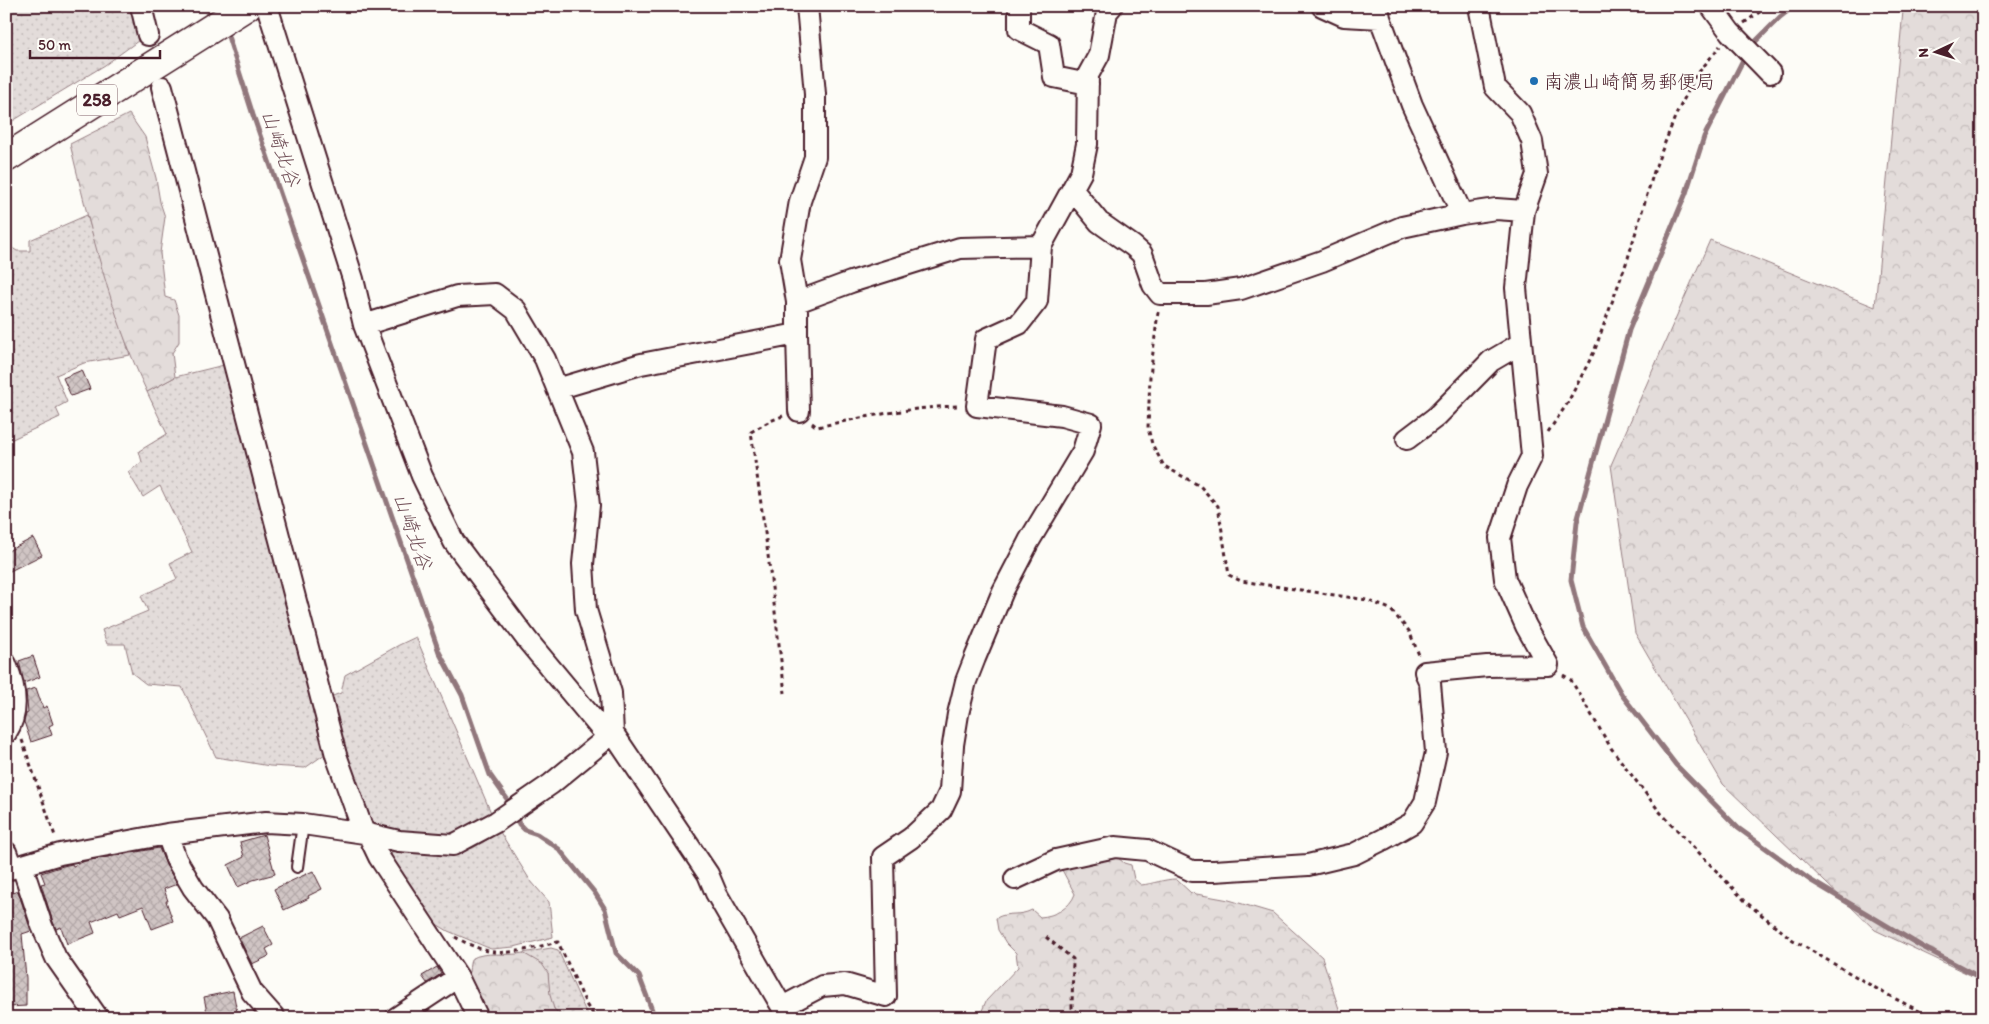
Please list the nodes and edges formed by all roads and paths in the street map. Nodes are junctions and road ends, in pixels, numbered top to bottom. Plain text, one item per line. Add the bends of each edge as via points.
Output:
1 (141, 6) edge
2 (247, 6) edge
3 (267, 6) edge
4 (807, 6) edge
5 (1019, 6) edge
6 (1112, 6) edge
7 (1322, 6) edge
8 (1479, 6) edge
9 (1711, 6) edge
10 (1768, 6) edge
11 (1379, 12) edge
12 (1730, 32) junction
13 (148, 35) dead end
14 (1770, 73) dead end
15 (1088, 84) junction
16 (162, 86) dead end
17 (6, 158) edge
18 (1072, 190) junction
19 (1524, 211) junction
20 (1462, 214) junction
21 (1041, 246) junction
22 (1160, 294) junction
23 (797, 302) junction
24 (364, 325) junction
25 (797, 334) junction
26 (1520, 344) junction
27 (558, 389) junction
28 (976, 406) junction
29 (799, 411) junction
30 (1407, 439) dead end
31 (1532, 456) junction
32 (6, 664) edge
33 (1548, 665) junction
34 (1425, 672) junction
35 (785, 693) dead end
36 (9, 728) edge
37 (613, 733) junction
38 (303, 824) junction
39 (167, 834) junction
40 (366, 834) junction
41 (60, 854) junction
42 (12, 864) edge
43 (297, 866) dead end
44 (1015, 879) dead end
45 (422, 923) junction
46 (1046, 937) dead end
47 (458, 977) junction
48 (786, 1012) edge
49 (98, 1018) edge
50 (276, 1018) edge
51 (396, 1018) edge
52 (478, 1018) edge
53 (596, 1018) edge
54 (1085, 1018) edge
55 (1933, 1018) edge

1 - 13 street
2 - 17 highway, 258
3 - 24 street via 353,279
4 - 23 street via 815,94 815,157 800,201 790,260
5 - 15 street via 1019,29 1049,44 1054,77
6 - 15 street via 1107,12 1099,54 1088,75
7 - 11 street via 1344,16
8 - 19 street via 1495,87 1520,113 1532,140 1536,174
9 - 12 street
10 - 12 path
11 - 20 street via 1412,105
12 - 14 street
12 - 31 path via 1695,77 1674,117 1594,352 1567,404
15 - 18 street via 1087,144 1082,173
16 - 40 street via 336,755
18 - 21 street
18 - 22 street via 1099,222 1142,254
19 - 20 street via 1496,209
19 - 26 street via 1516,288
20 - 22 street via 1402,227 1322,261 1241,289 1206,294
21 - 23 street via 960,248
21 - 28 street via 1038,301 1019,324 986,339
22 - 34 path via 1150,376 1148,428 1152,444 1164,466 1200,486 1218,506 1229,575 1241,581 1367,600 1390,610 1410,631
23 - 25 street
24 - 27 street via 457,296 495,294 516,310 545,359
24 - 37 street via 422,476 454,542 547,664 602,730
25 - 27 street via 641,364
25 - 29 street
26 - 30 street via 1491,361 1436,417
26 - 31 street
27 - 37 street via 583,452 590,505 583,564 586,610 611,693
28 - 29 path via 932,406 817,427
28 - 48 street via 1062,416 1091,424 1083,451 1007,582 966,681 953,745 950,791 941,810 883,857 886,996 845,984 822,986
29 - 35 path via 751,432
31 - 33 street via 1517,486 1500,538 1505,579
32 - 36 street via 15,702
33 - 34 street via 1486,666
33 - 55 path via 1571,680 1611,748 1659,812 1747,903 1793,940
34 - 44 street via 1430,683 1436,752 1425,802 1412,823 1354,854 1308,865 1192,871 1147,850 1114,847 1056,860
36 - 41 path via 25,745
37 - 40 street via 552,784 496,822 454,845 399,841
37 - 48 street via 708,874
38 - 39 street via 266,822
38 - 40 street
38 - 43 lane
39 - 41 street
39 - 50 street via 176,859 217,919 252,992
40 - 45 street
41 - 42 street
42 - 49 street via 56,958
45 - 47 street
45 - 53 path via 485,951 513,951 558,942 587,1006
46 - 54 path via 1072,959 1072,1008
47 - 51 street
47 - 52 street

